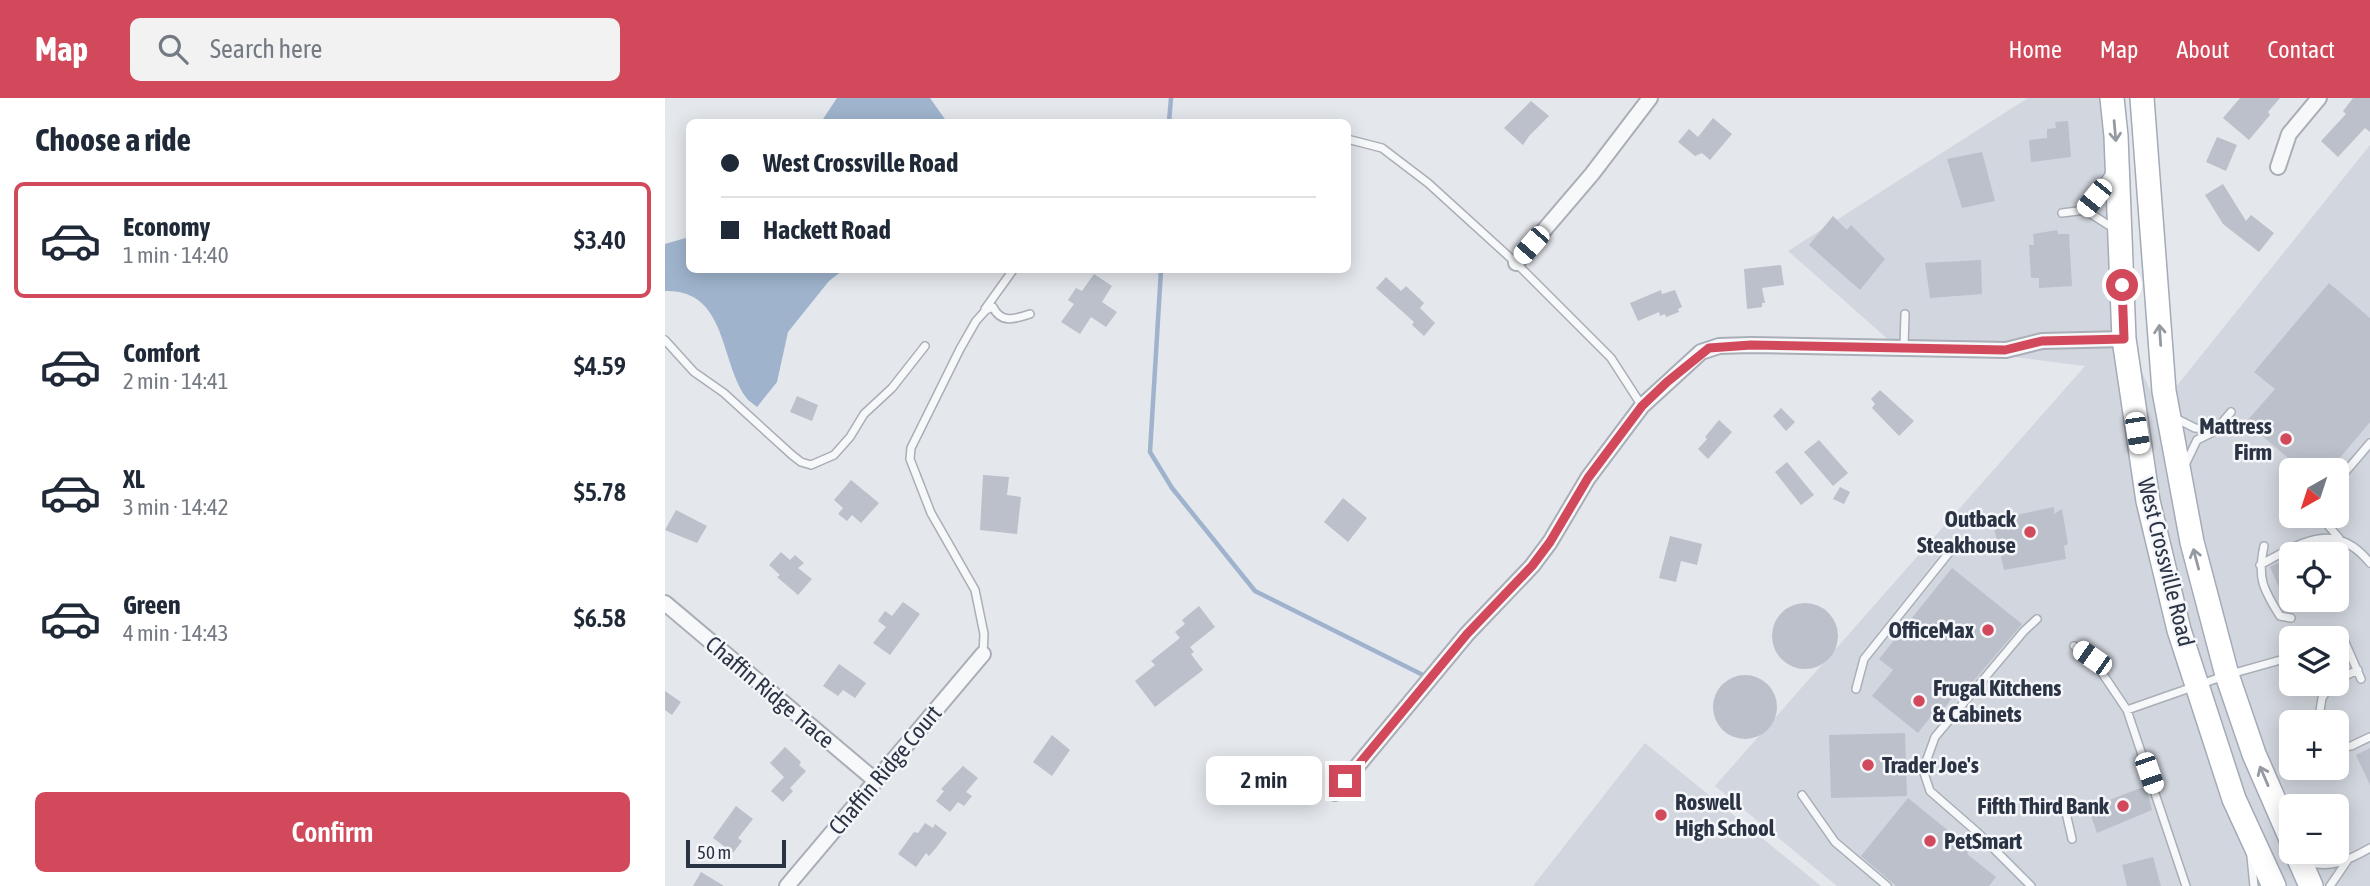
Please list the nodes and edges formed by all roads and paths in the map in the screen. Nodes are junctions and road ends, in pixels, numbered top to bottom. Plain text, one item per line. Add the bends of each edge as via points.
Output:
1 (1650, 98) edge
2 (2112, 98) edge
3 (2143, 98) edge
4 (2319, 98) edge
5 (1351, 140) edge
6 (2117, 163) junction
7 (2278, 167) dead end
8 (2085, 210) junction
9 (2062, 213) dead end
10 (2120, 232) junction
11 (1516, 263) junction
12 (1011, 273) edge
13 (983, 313) junction
14 (1030, 314) dead end
15 (1905, 314) dead end
16 (2124, 339) junction
17 (665, 340) edge
18 (925, 346) dead end
19 (1903, 347) junction
20 (1642, 406) junction
21 (2231, 412) dead end
22 (2168, 414) junction
23 (2215, 430) junction
24 (2370, 443) edge
25 (2349, 468) edge
26 (2180, 475) junction
27 (2330, 528) edge
28 (2339, 538) junction
29 (2264, 546) dead end
30 (1952, 549) dead end
31 (2370, 563) edge
32 (2260, 565) junction
33 (665, 603) edge
34 (2291, 618) dead end
35 (2037, 619) dead end
36 (2074, 646) dead end
37 (2349, 651) edge
38 (983, 654) joint
39 (2279, 660) edge
40 (2358, 670) junction
41 (2349, 674) edge
42 (2227, 675) junction
43 (2361, 679) dead end
44 (2199, 685) junction
45 (1856, 689) dead end
46 (2127, 710) junction
47 (2370, 737) edge
48 (2349, 746) edge
49 (876, 780) junction
50 (1335, 793) dead end
51 (1802, 795) dead end
52 (2064, 804) dead end
53 (2279, 811) edge
54 (2249, 832) junction
55 (2072, 839) dead end
56 (2369, 845) edge
57 (2349, 860) edge
58 (2302, 864) edge
59 (2345, 864) edge
60 (787, 886) edge
61 (1887, 886) edge
62 (2031, 886) edge
63 (2186, 886) edge
64 (2254, 886) edge
65 (2274, 886) edge
66 (2311, 886) edge
67 (2330, 886) edge

1 - 11 street via 1593,174
2 -> 6 main road, West Crossville Road
22 -> 3 main road, West Crossville Road
4 - 7 street via 2289,134
5 - 11 lane via 1382,148
6 - 8 lane
6 - 10 main road, West Crossville Road
8 - 9 lane
8 - 10 lane
10 - 16 main road, West Crossville Road
11 - 20 lane via 1611,358
12 - 13 lane
13 - 14 lane via 993,307 1007,319
13 - 38 lane via 920,427 910,458 936,522 975,590 985,634
15 - 19 lane
16 - 19 street via 2042,341 2005,350
16 - 44 main road, West Crossville Road via 2148,501 2179,630
17 - 18 lane via 694,372 724,393 792,456 811,465 834,455
19 - 20 street via 1719,346 1701,352
20 - 50 street via 1588,478 1532,566 1467,634
21 - 23 lane
22 - 23 lane via 2195,428
22 - 26 main road, West Crossville Road
23 - 26 lane via 2197,440
24 - 25 lane
42 -> 26 main road, West Crossville Road via 2192,542
27 - 28 lane
28 - 31 lane
28 - 32 lane via 2316,538
29 - 32 lane
30 - 45 lane via 1864,659
32 - 34 lane via 2260,579 2280,616
33 - 49 street, Chaffin Ridge Trace
35 - 62 lane via 1935,737 1923,770 1930,791
36 - 46 lane via 2092,658
37 - 40 lane
38 - 49 street, Chaffin Ridge Court
39 - 42 lane
40 - 41 lane
40 - 43 lane
42 - 44 lane
53 -> 42 main road, West Crossville Road
44 - 46 lane
44 - 54 main road, West Crossville Road via 2234,799
46 - 63 lane
47 - 48 lane
49 - 60 street, Chaffin Ridge Court
51 - 61 lane via 1835,842
52 - 55 lane
54 - 64 lane
54 - 65 main road, West Crossville Road
56 - 57 lane
58 - 66 main road, West Crossville Road
59 - 67 lane

